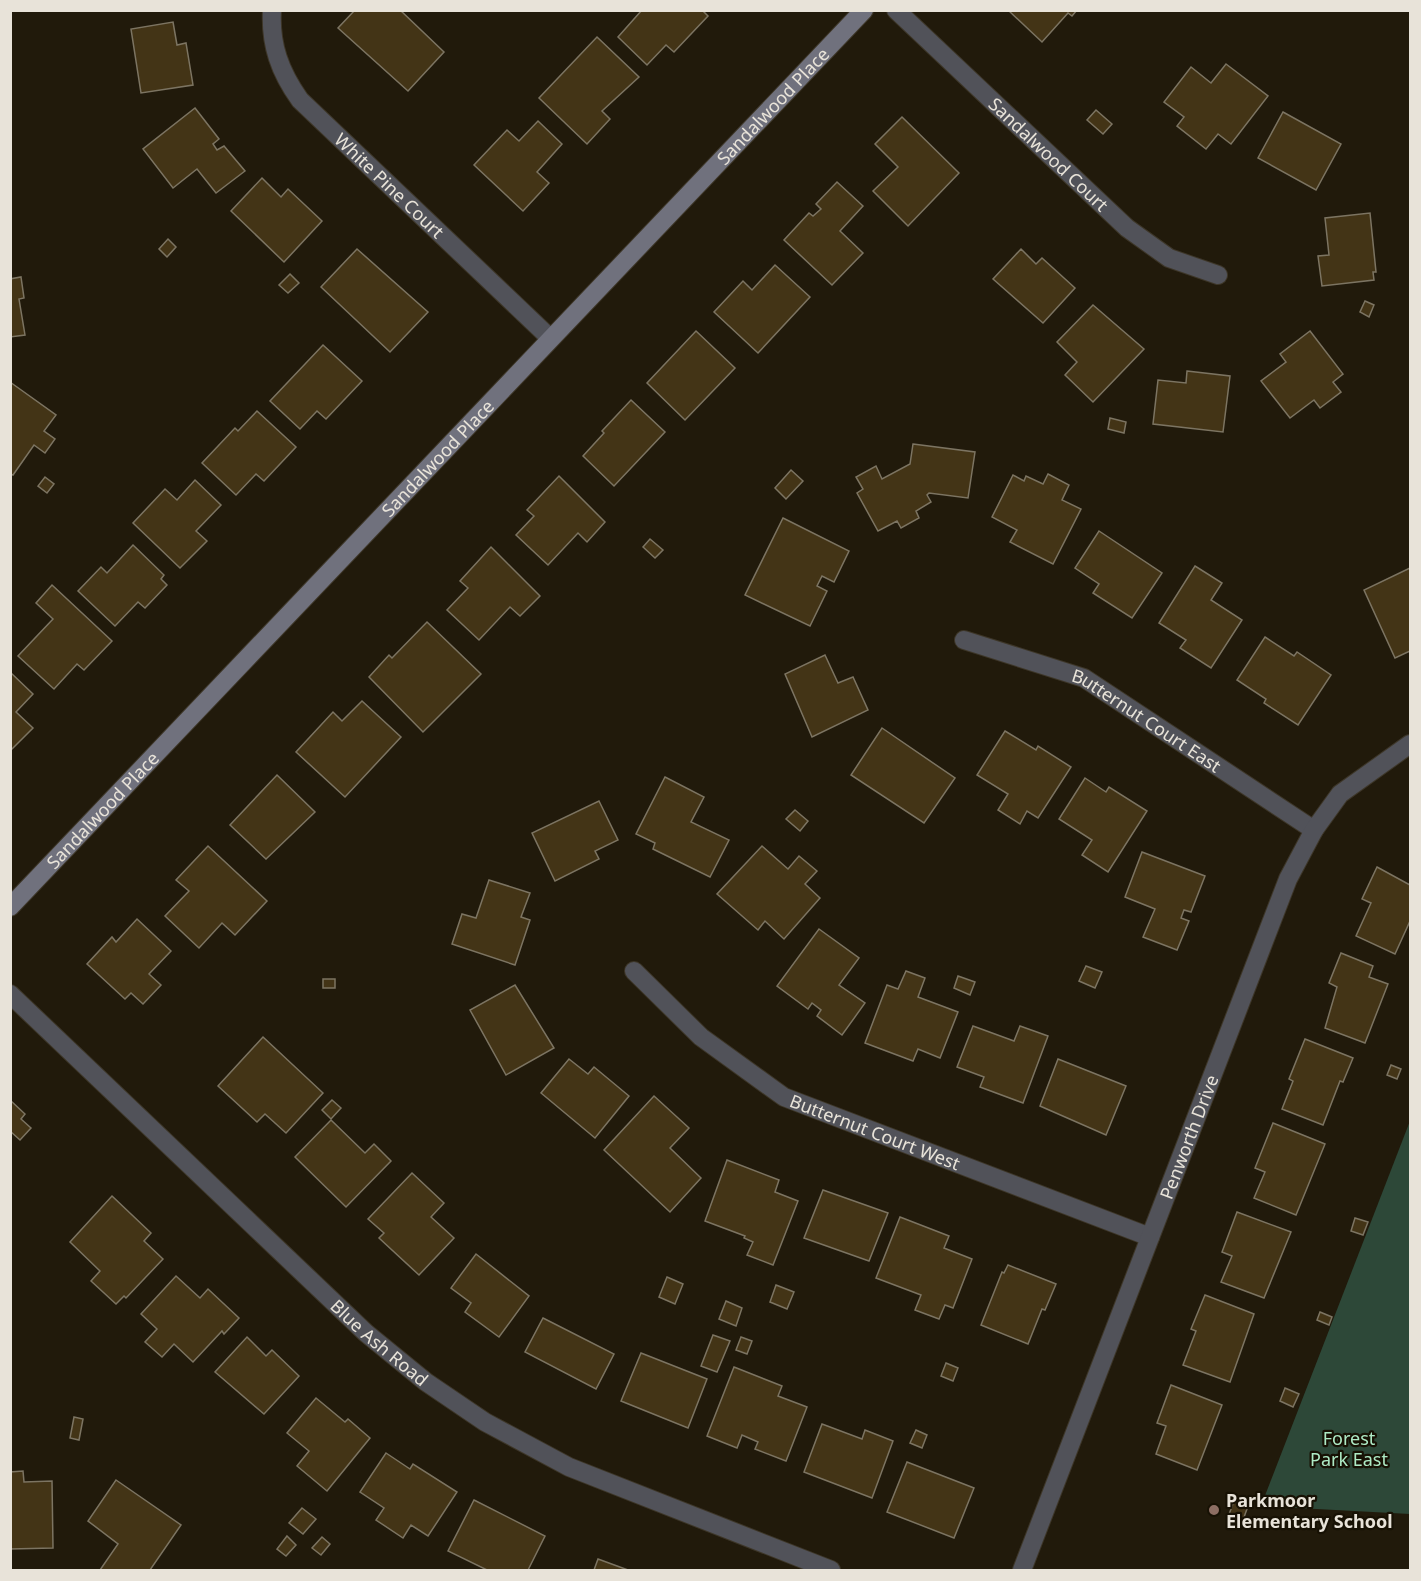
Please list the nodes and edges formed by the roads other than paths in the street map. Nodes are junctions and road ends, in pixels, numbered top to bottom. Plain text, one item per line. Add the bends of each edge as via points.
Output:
1 (272, 10) edge
2 (864, 10) edge
3 (896, 10) edge
4 (1218, 275) dead end
5 (550, 338) junction
6 (964, 640) dead end
7 (1410, 744) edge
8 (1314, 830) junction
9 (10, 907) edge
10 (634, 971) dead end
11 (10, 994) edge
12 (1150, 1237) junction
13 (831, 1570) edge
14 (1022, 1570) edge

1 - 5 street, White Pine Court via 276,57 285,80 300,100
2 - 5 street, Sandalwood Place
3 - 4 street, Sandalwood Court via 1128,228 1169,258
5 - 9 street, Sandalwood Place
6 - 8 street, Butternut Court East via 1084,678
7 - 8 street, Penworth Drive via 1340,794
8 - 12 street, Penworth Drive via 1288,879
10 - 12 street, Butternut Court West via 701,1037 784,1097
11 - 13 street, Blue Ash Road via 366,1333 426,1382 485,1422 569,1467
12 - 14 street, Penworth Drive

